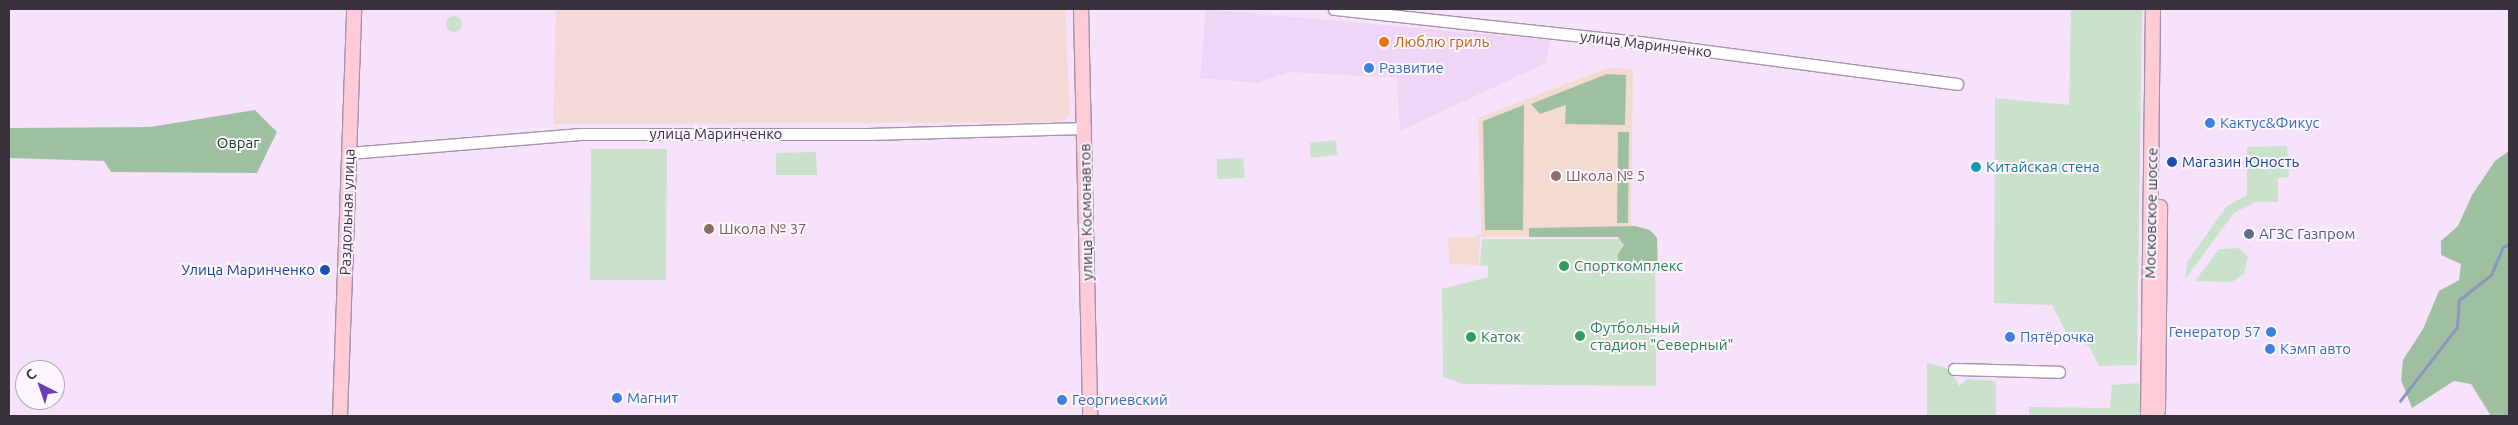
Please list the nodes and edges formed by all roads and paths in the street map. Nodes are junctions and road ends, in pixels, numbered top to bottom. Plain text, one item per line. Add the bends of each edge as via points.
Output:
1 (354, 9) edge
2 (1081, 9) edge
3 (1334, 9) edge
4 (2153, 9) edge
5 (2162, 9) edge
6 (1957, 84) dead end
7 (1085, 128) junction
8 (349, 153) junction
9 (1954, 369) dead end
10 (2059, 372) dead end
11 (340, 416) edge
12 (1090, 416) edge
13 (2148, 416) edge
14 (2158, 416) edge

1 - 8 main road, Раздольная улица
2 - 7 main road, улица Космонавтов
3 - 6 street, улица Маринченко via 1639,42
4 - 13 main road, Московское шоссе
5 - 14 main road, Московское шоссе
7 - 8 street, улица Маринченко via 868,134 580,134
7 - 12 main road, улица Космонавтов
8 - 11 main road, Раздольная улица
9 - 10 street

